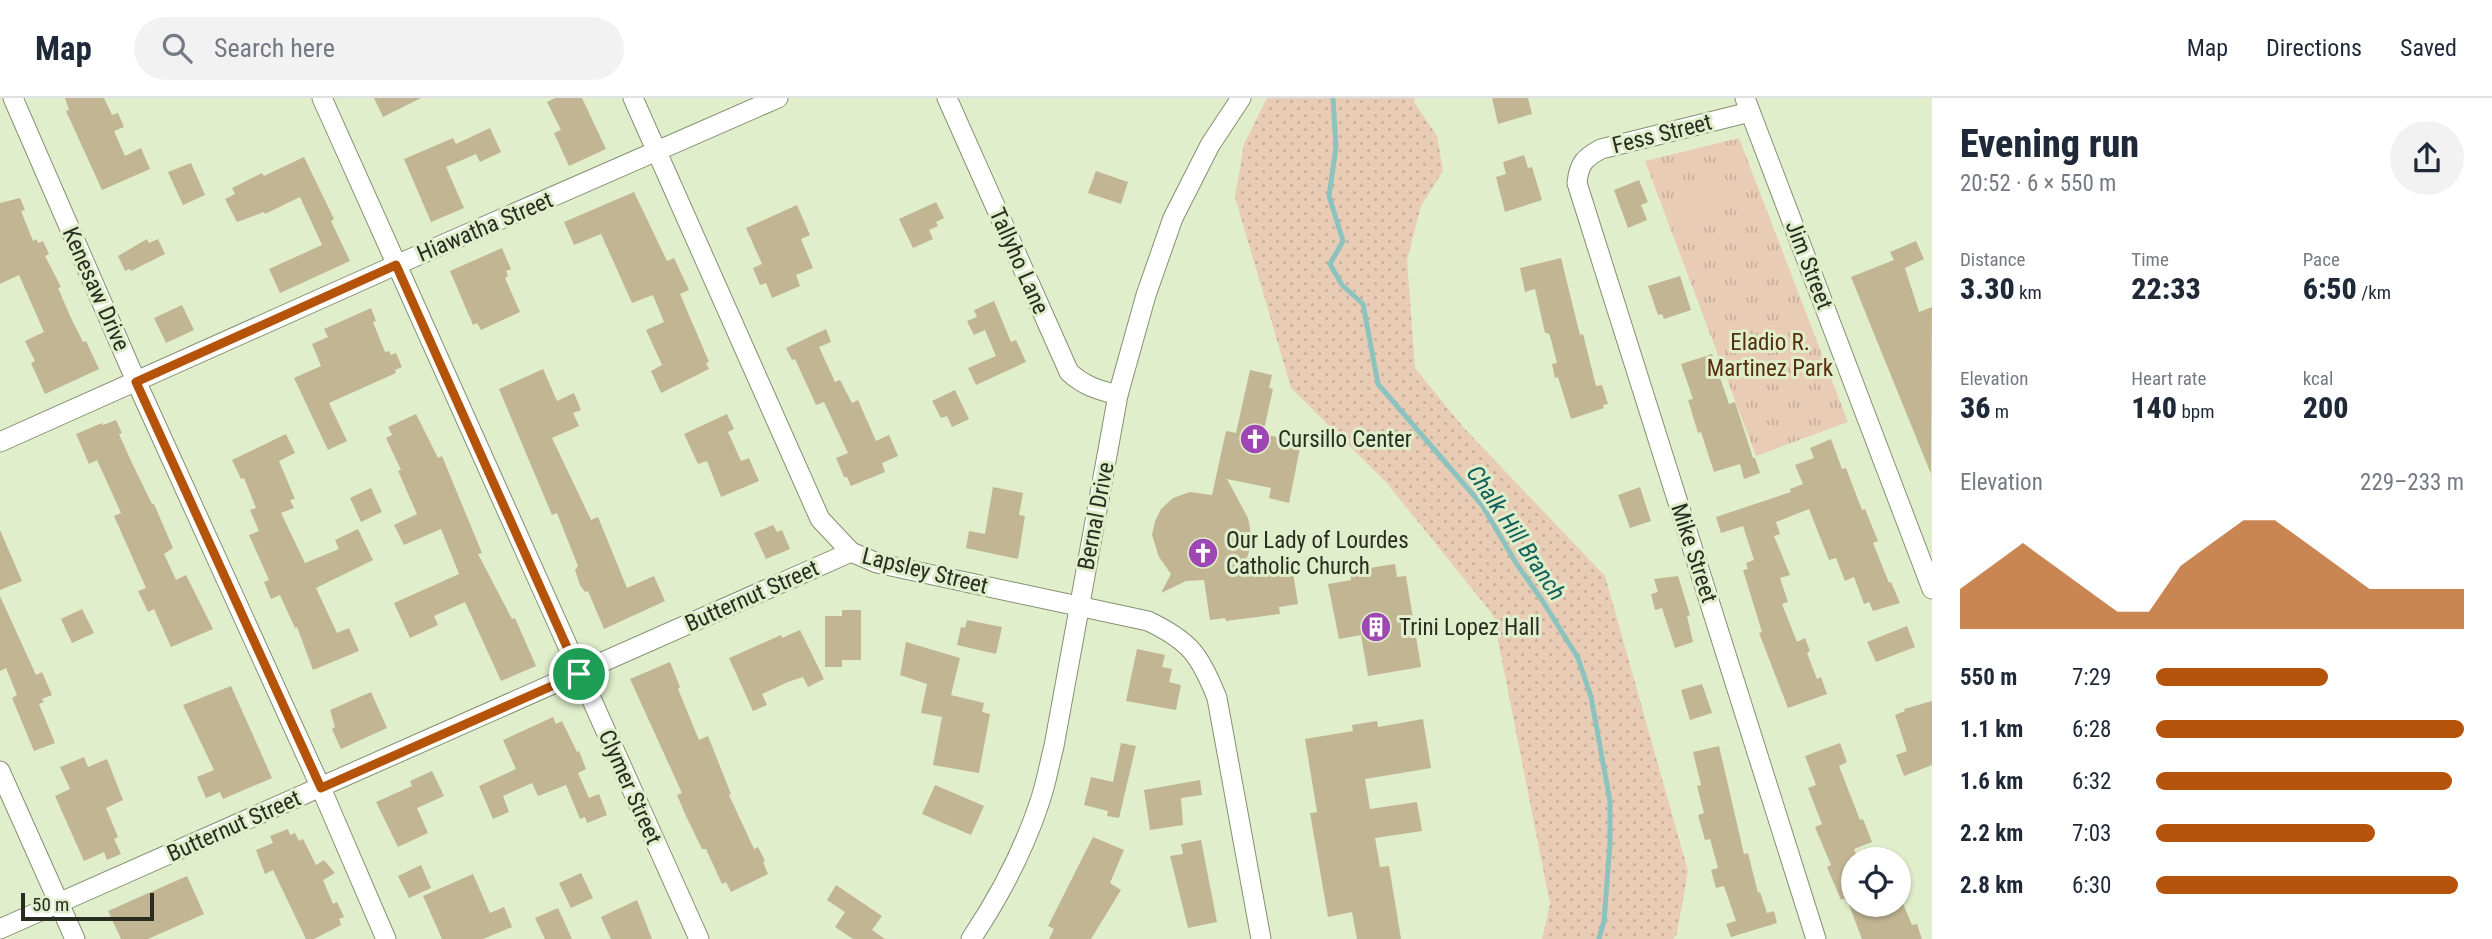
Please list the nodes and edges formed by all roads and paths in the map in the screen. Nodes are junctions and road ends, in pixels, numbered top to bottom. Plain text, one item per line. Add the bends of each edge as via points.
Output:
1 (13, 98) edge
2 (322, 98) edge
3 (633, 98) edge
4 (778, 98) edge
5 (947, 98) edge
6 (1241, 98) edge
7 (1748, 105) edge
8 (657, 152) junction
9 (1578, 166) joint
10 (396, 265) junction
11 (136, 382) junction
12 (1118, 395) junction
13 (0, 442) edge
14 (851, 552) junction
15 (1932, 589) edge
16 (1080, 607) junction
17 (579, 674) junction
18 (0, 771) edge
19 (321, 788) junction
20 (58, 903) junction
21 (0, 929) edge
22 (75, 939) edge
23 (386, 939) edge
24 (699, 939) edge
25 (971, 939) edge
26 (1261, 939) edge
27 (1816, 939) edge

1 - 11 street, Kenesaw Drive
2 - 10 street, Clymer Street
3 - 8 street, Lapsley Street
4 - 8 street, Hiawatha Street
5 - 12 street, Tallyho Lane via 1069,372 1082,384
6 - 12 street, Bernal Drive via 1210,145 1173,218
7 - 9 street, Fess Street via 1601,149
7 - 15 street, Jim Street
8 - 10 street, Hiawatha Street
8 - 14 street, Lapsley Street via 820,519
9 - 27 street, Mike Street via 1577,183
10 - 11 street, Hiawatha Street
10 - 17 street, Clymer Street
11 - 13 street, Hiawatha Street
11 - 19 street, Kenesaw Drive
12 - 16 street, Bernal Drive
14 - 16 street, Lapsley Street via 877,563
14 - 17 street, Butternut Street
16 - 25 street, Bernal Drive via 1040,803 1018,856
16 - 26 street, Lapsley Street via 1148,621 1175,634 1208,674 1223,722
17 - 19 street, Butternut Street
17 - 24 street, Clymer Street
18 - 20 street
19 - 20 street, Butternut Street
19 - 23 street, Kenesaw Drive
20 - 21 street, Butternut Street
20 - 22 street

